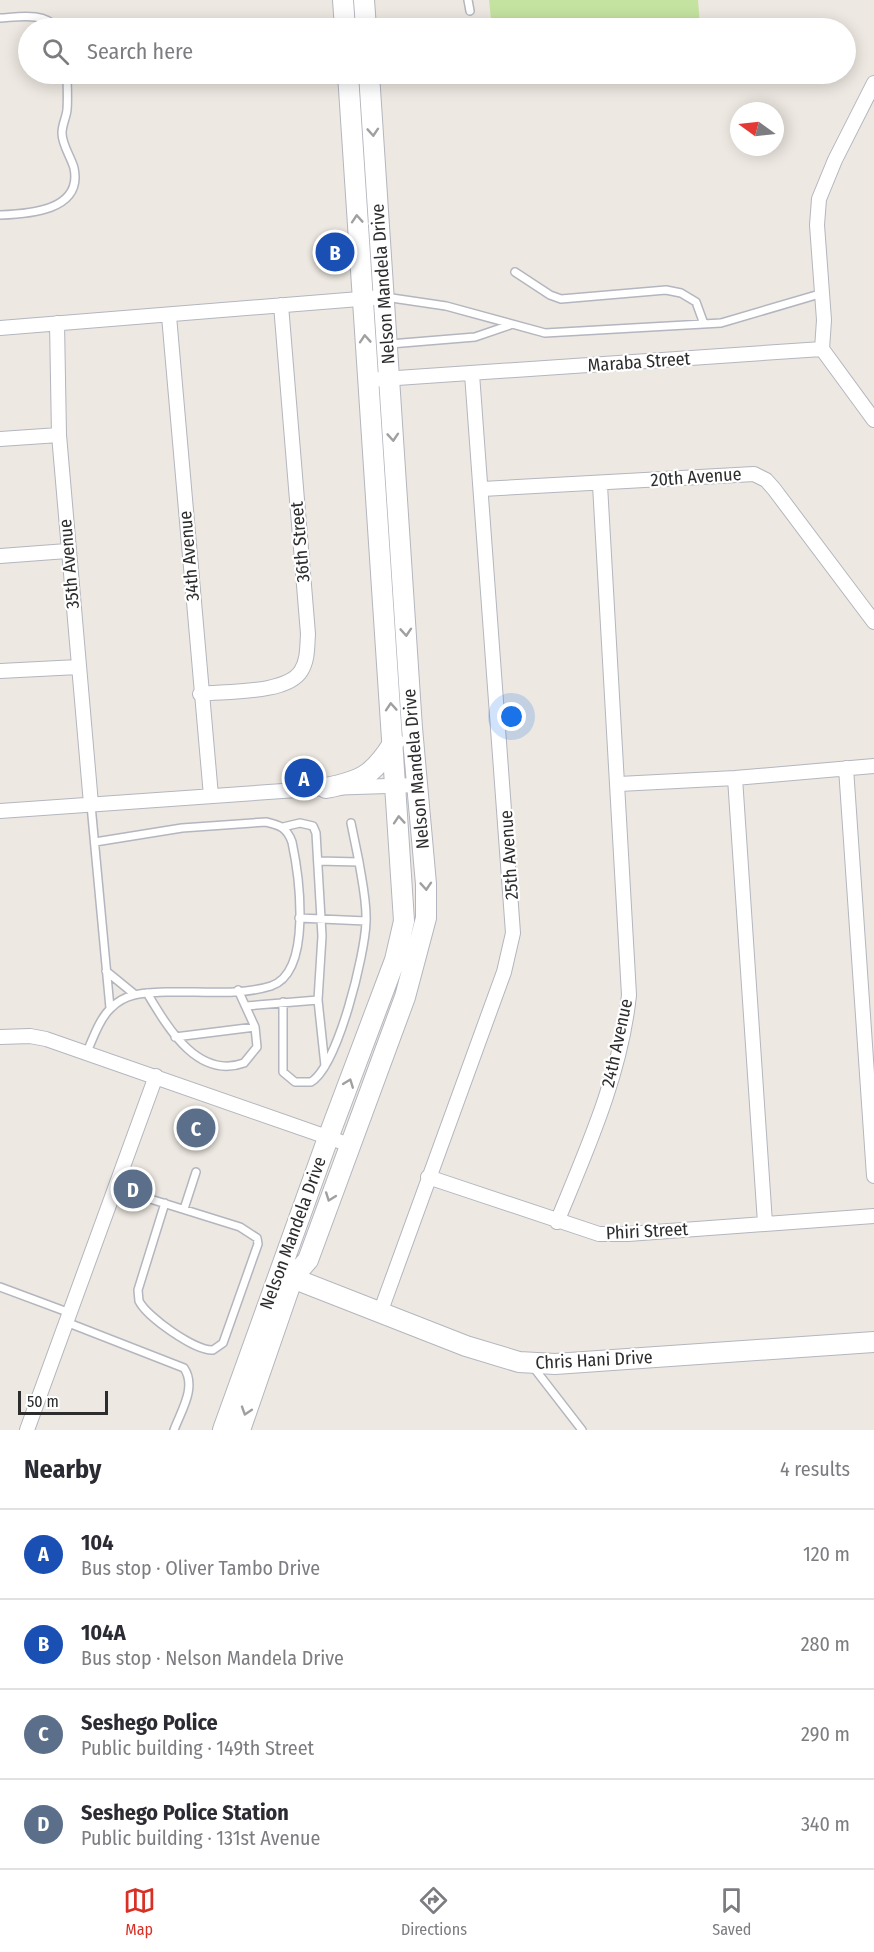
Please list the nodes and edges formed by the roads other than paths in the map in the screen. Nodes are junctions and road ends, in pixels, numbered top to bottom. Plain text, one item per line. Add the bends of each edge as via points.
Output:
1 (343, 0) edge
2 (364, 0) edge
3 (468, 0) edge
4 (470, 11) dead end
5 (0, 18) edge
6 (38, 18) edge
7 (344, 18) edge
8 (365, 18) edge
9 (874, 83) edge
10 (67, 84) edge
11 (349, 84) edge
12 (370, 84) edge
13 (0, 215) edge
14 (515, 272) dead end
15 (823, 293) junction
16 (384, 297) junction
17 (362, 298) junction
18 (280, 305) junction
19 (169, 315) junction
20 (57, 323) junction
21 (704, 324) junction
22 (510, 325) junction
23 (0, 328) edge
24 (387, 344) junction
25 (822, 349) junction
26 (472, 374) junction
27 (390, 379) junction
28 (368, 380) junction
29 (874, 420) edge
30 (59, 435) junction
31 (0, 439) edge
32 (600, 484) junction
33 (482, 489) junction
34 (68, 551) junction
35 (0, 556) edge
36 (874, 621) edge
37 (78, 667) junction
38 (0, 671) edge
39 (200, 694) junction
40 (394, 742) junction
41 (874, 766) edge
42 (846, 768) junction
43 (735, 778) junction
44 (619, 784) junction
45 (418, 785) junction
46 (396, 786) junction
47 (326, 788) junction
48 (211, 796) junction
49 (91, 804) junction
50 (0, 811) edge
51 (351, 823) dead end
52 (283, 827) junction
53 (94, 842) junction
54 (318, 861) junction
55 (359, 862) junction
56 (299, 918) junction
57 (321, 920) junction
58 (366, 921) junction
59 (106, 971) junction
60 (238, 990) junction
61 (133, 993) junction
62 (147, 993) junction
63 (318, 1000) junction
64 (283, 1002) junction
65 (246, 1006) junction
66 (110, 1008) junction
67 (255, 1027) junction
68 (0, 1037) edge
69 (174, 1037) junction
70 (87, 1052) junction
71 (326, 1069) junction
72 (156, 1076) junction
73 (328, 1138) junction
74 (350, 1145) junction
75 (196, 1172) dead end
76 (874, 1176) edge
77 (428, 1177) junction
78 (115, 1188) junction
79 (165, 1203) junction
80 (184, 1209) junction
81 (874, 1216) edge
82 (557, 1222) junction
83 (765, 1223) junction
84 (286, 1275) junction
85 (0, 1287) edge
86 (380, 1313) junction
87 (68, 1317) junction
88 (874, 1342) edge
89 (531, 1363) junction
90 (27, 1430) edge
91 (174, 1430) edge
92 (224, 1430) edge
93 (240, 1430) edge
94 (582, 1430) edge

1 - 7 main road
2 - 8 main road
3 - 4 lane
5 - 6 lane
9 - 15 street via 819,199 817,225
10 - 13 lane via 62,132 75,172 72,187 61,202 41,212
17 -> 11 main road, Nelson Mandela Drive
12 -> 16 main road, Nelson Mandela Drive
14 - 21 lane via 561,299 673,290 696,302
15 - 21 lane via 749,316
15 - 25 street
16 - 17 street
16 - 22 lane via 446,306
16 - 24 main road, Nelson Mandela Drive
17 - 18 street
28 -> 17 main road, Nelson Mandela Drive
18 - 19 street
18 - 39 street, 36th Street via 307,657 302,670 286,684
19 - 20 street
19 - 39 street, 34th Avenue
20 - 23 street
20 - 30 street, 35th Avenue
21 - 22 lane via 545,333
22 - 24 lane via 475,337
24 - 27 main road, Nelson Mandela Drive
25 - 26 street, Maraba Street
25 - 29 street
26 - 27 street, Maraba Street
26 - 33 street, 25th Avenue
27 - 28 street, Maraba Street
27 -> 45 main road, Nelson Mandela Drive
40 -> 28 main road, Nelson Mandela Drive
30 - 31 street
30 - 34 street, 35th Avenue
32 - 33 street, 20th Avenue
32 - 36 street, 20th Avenue via 744,473 761,477
32 - 44 street, 24th Avenue
33 - 77 street, 25th Avenue via 513,933 504,972
34 - 35 street
34 - 37 street, 35th Avenue
37 - 38 street
37 - 49 street, 35th Avenue
39 - 48 street, 34th Avenue
40 - 46 main road, Nelson Mandela Drive
40 - 47 main road via 379,765 366,776
41 - 42 street
42 - 43 street
42 - 76 street
43 - 44 street
43 - 83 street
44 - 82 street, 24th Avenue via 627,1016 605,1099
45 - 46 street
45 -> 74 main road, Nelson Mandela Drive via 427,900 423,939
46 - 47 street
73 -> 46 main road, Nelson Mandela Drive via 401,943 404,901
47 - 48 street
48 - 49 street
49 - 50 street
49 - 53 lane
51 - 55 lane
52 - 53 lane via 266,822 192,827
52 - 54 lane via 300,822 313,826
52 - 56 lane via 294,850
53 - 59 lane
54 - 55 lane
54 - 57 lane
55 - 58 lane
56 - 57 lane
56 - 60 lane via 291,970 273,985
57 - 58 lane
57 - 63 lane
58 - 71 lane via 357,976
59 - 61 lane
59 - 66 lane
60 - 62 lane
60 - 65 lane
61 - 62 lane
61 - 66 lane
62 - 69 lane
63 - 64 lane
63 - 71 lane
64 - 65 lane
64 - 71 lane via 283,1072 290,1080 303,1083 319,1077
65 - 67 lane
66 - 70 lane
67 - 69 lane
67 - 69 lane via 254,1055 233,1066 206,1061
68 - 70 street via 37,1037
70 - 72 street
72 - 73 street
72 - 78 street
73 - 74 street
73 - 84 main road, Nelson Mandela Drive
74 -> 84 main road, Nelson Mandela Drive via 308,1260
75 - 80 lane
77 - 82 street, Phiri Street
77 - 86 street, 25th Avenue
78 - 79 lane
78 - 87 street
79 - 80 lane
79 - 80 lane via 140,1282 139,1301 185,1340 213,1350 223,1343 257,1238 240,1227
81 - 83 street, Phiri Street
82 - 83 street, Phiri Street via 612,1235
84 - 86 main road, Chris Hani Drive
84 - 92 main road, Nelson Mandela Drive
84 -> 93 main road, Nelson Mandela Drive
85 - 87 lane
86 - 89 main road, Chris Hani Drive via 466,1346
87 - 90 street
87 - 91 lane via 184,1368 191,1386
88 - 89 main road, Chris Hani Drive
89 - 94 lane

